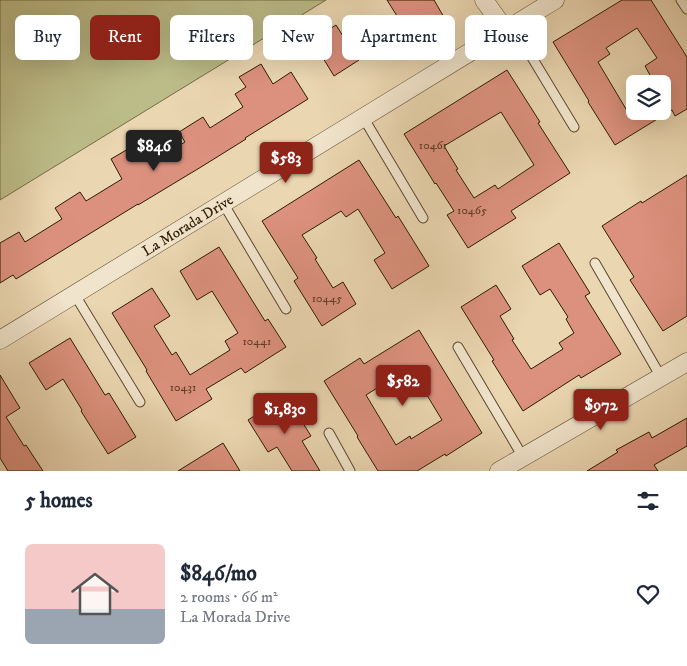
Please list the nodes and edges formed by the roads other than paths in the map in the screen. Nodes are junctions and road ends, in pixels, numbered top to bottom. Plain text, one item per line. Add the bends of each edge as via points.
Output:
1 (484, 0) edge
2 (555, 0) edge
3 (681, 0) edge
4 (687, 9) edge
5 (497, 15) edge
6 (530, 15) edge
7 (465, 55) edge
8 (530, 60) edge
9 (364, 118) junction
10 (574, 127) dead end
11 (223, 203) junction
12 (423, 218) dead end
13 (595, 263) dead end
14 (75, 295) junction
15 (286, 309) dead end
16 (0, 340) edge
17 (458, 347) dead end
18 (687, 362) edge
19 (661, 377) junction
20 (140, 402) dead end
21 (329, 433) dead end
22 (523, 457) junction
23 (350, 471) edge
24 (499, 471) edge

1 - 5 street
2 - 6 street, La Morada Drive
3 - 4 lane
7 - 9 street, La Morada Drive
8 - 10 lane
9 - 11 street, La Morada Drive
9 - 12 lane
11 - 14 street, La Morada Drive
11 - 15 lane
13 - 19 lane
14 - 16 street, La Morada Drive
14 - 20 lane
17 - 22 lane
18 - 19 street
19 - 22 street
21 - 23 lane
22 - 24 street

